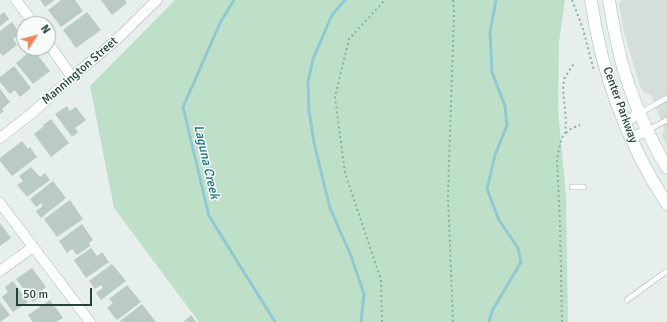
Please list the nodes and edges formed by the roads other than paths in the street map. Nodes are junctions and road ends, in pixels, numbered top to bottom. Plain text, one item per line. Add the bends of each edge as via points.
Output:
1 (16, 0) edge
2 (157, 0) edge
3 (591, 0) edge
4 (609, 0) edge
5 (28, 16) edge
6 (56, 54) edge
7 (72, 77) junction
8 (667, 98) edge
9 (640, 113) junction
10 (667, 120) edge
11 (625, 122) junction
12 (648, 130) junction
13 (0, 138) edge
14 (631, 138) junction
15 (667, 168) edge
16 (572, 187) dead end
17 (584, 187) dead end
18 (0, 202) edge
19 (667, 204) edge
20 (33, 247) junction
21 (0, 271) edge
22 (667, 271) edge
23 (627, 300) dead end
24 (90, 322) edge

1 - 5 street
2 - 7 street, Mannington Street via 114,42
3 - 11 main road, Center Parkway via 607,75
4 - 9 main road, Center Parkway via 621,62
6 - 7 street
7 - 13 street, Mannington Street
8 - 9 lane
9 - 11 street
9 - 12 main road, Center Parkway
10 - 12 lane
11 - 14 main road, Center Parkway
12 - 14 street
12 - 15 main road, Center Parkway
14 - 19 main road, Center Parkway via 640,159
16 - 17 lane
18 - 20 street
20 - 21 street
20 - 24 street
22 - 23 lane

